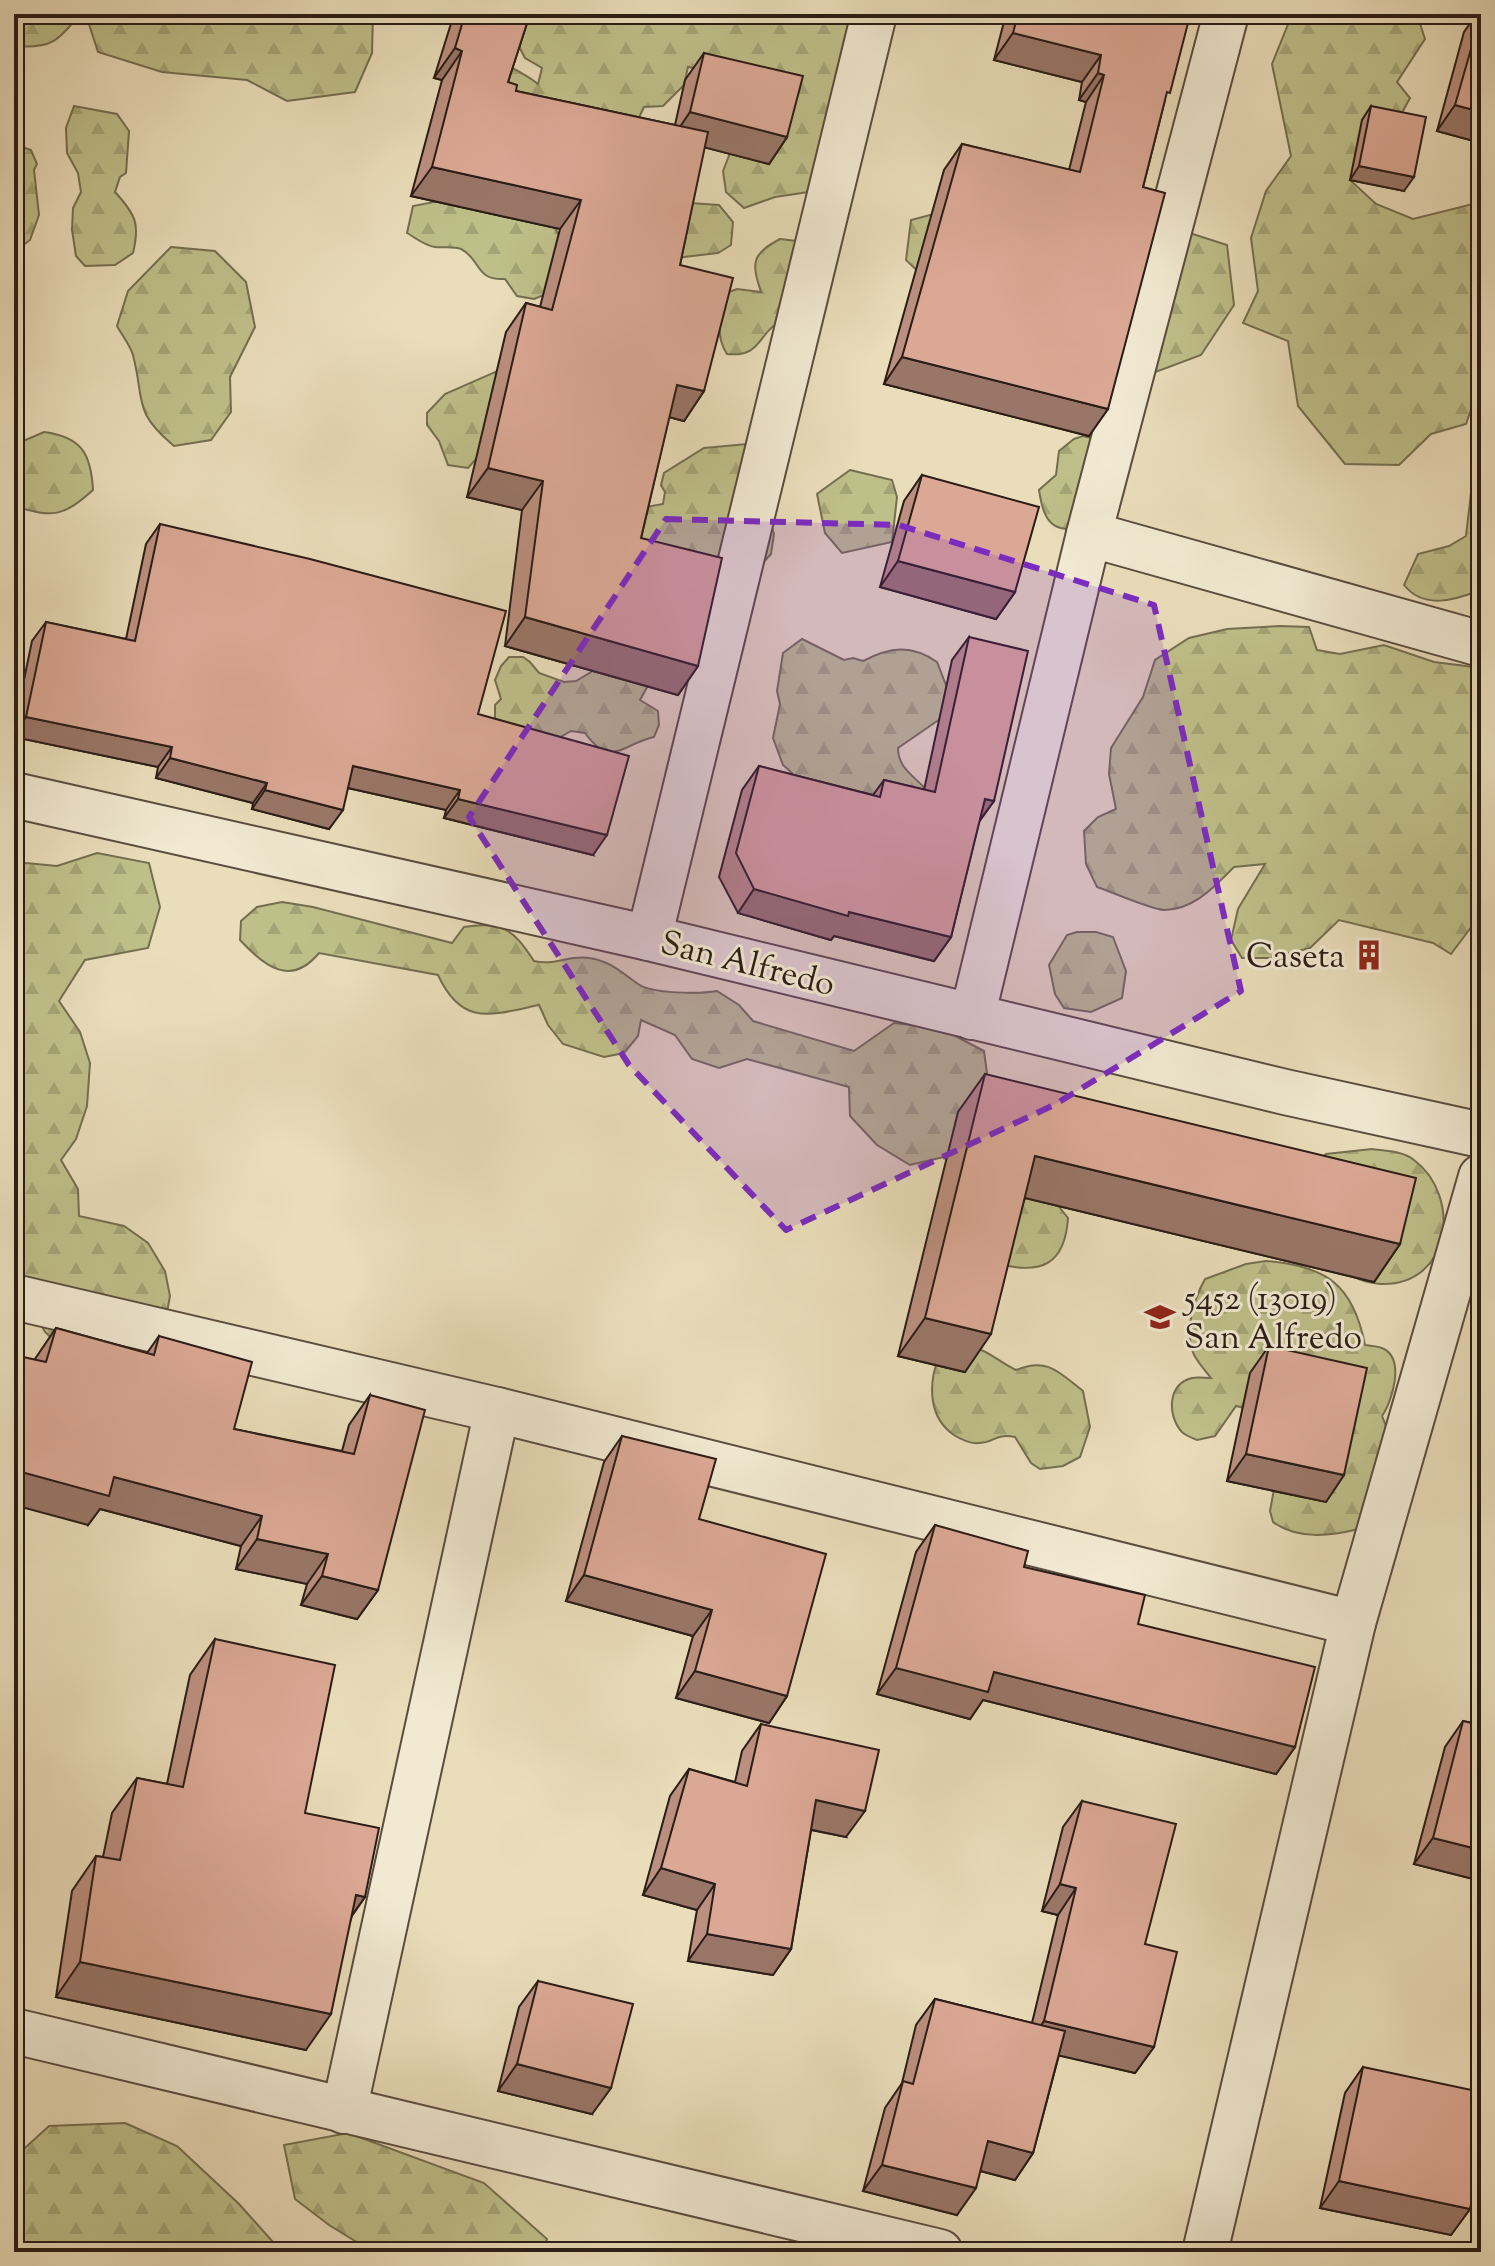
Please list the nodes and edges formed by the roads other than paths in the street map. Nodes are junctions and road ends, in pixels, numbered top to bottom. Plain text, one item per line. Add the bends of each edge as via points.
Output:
1 (874, 14) edge
2 (1226, 14) edge
3 (1089, 534) junction
4 (1481, 644) edge
5 (14, 795) edge
6 (649, 938) junction
7 (972, 1017) junction
8 (1481, 1135) edge
9 (1481, 1177) edge
10 (14, 1297) edge
11 (497, 1410) junction
12 (1353, 1623) junction
13 (14, 2031) edge
14 (344, 2111) junction
15 (940, 2252) edge
16 (1205, 2252) edge

1 - 6 street
2 - 3 street
3 - 4 street
3 - 7 street
5 - 6 street, San Alfredo
6 - 7 street, San Alfredo
7 - 8 street, San Alfredo
9 - 12 street
10 - 11 street
11 - 12 street
11 - 14 street
12 - 16 street
13 - 14 street
14 - 15 street

